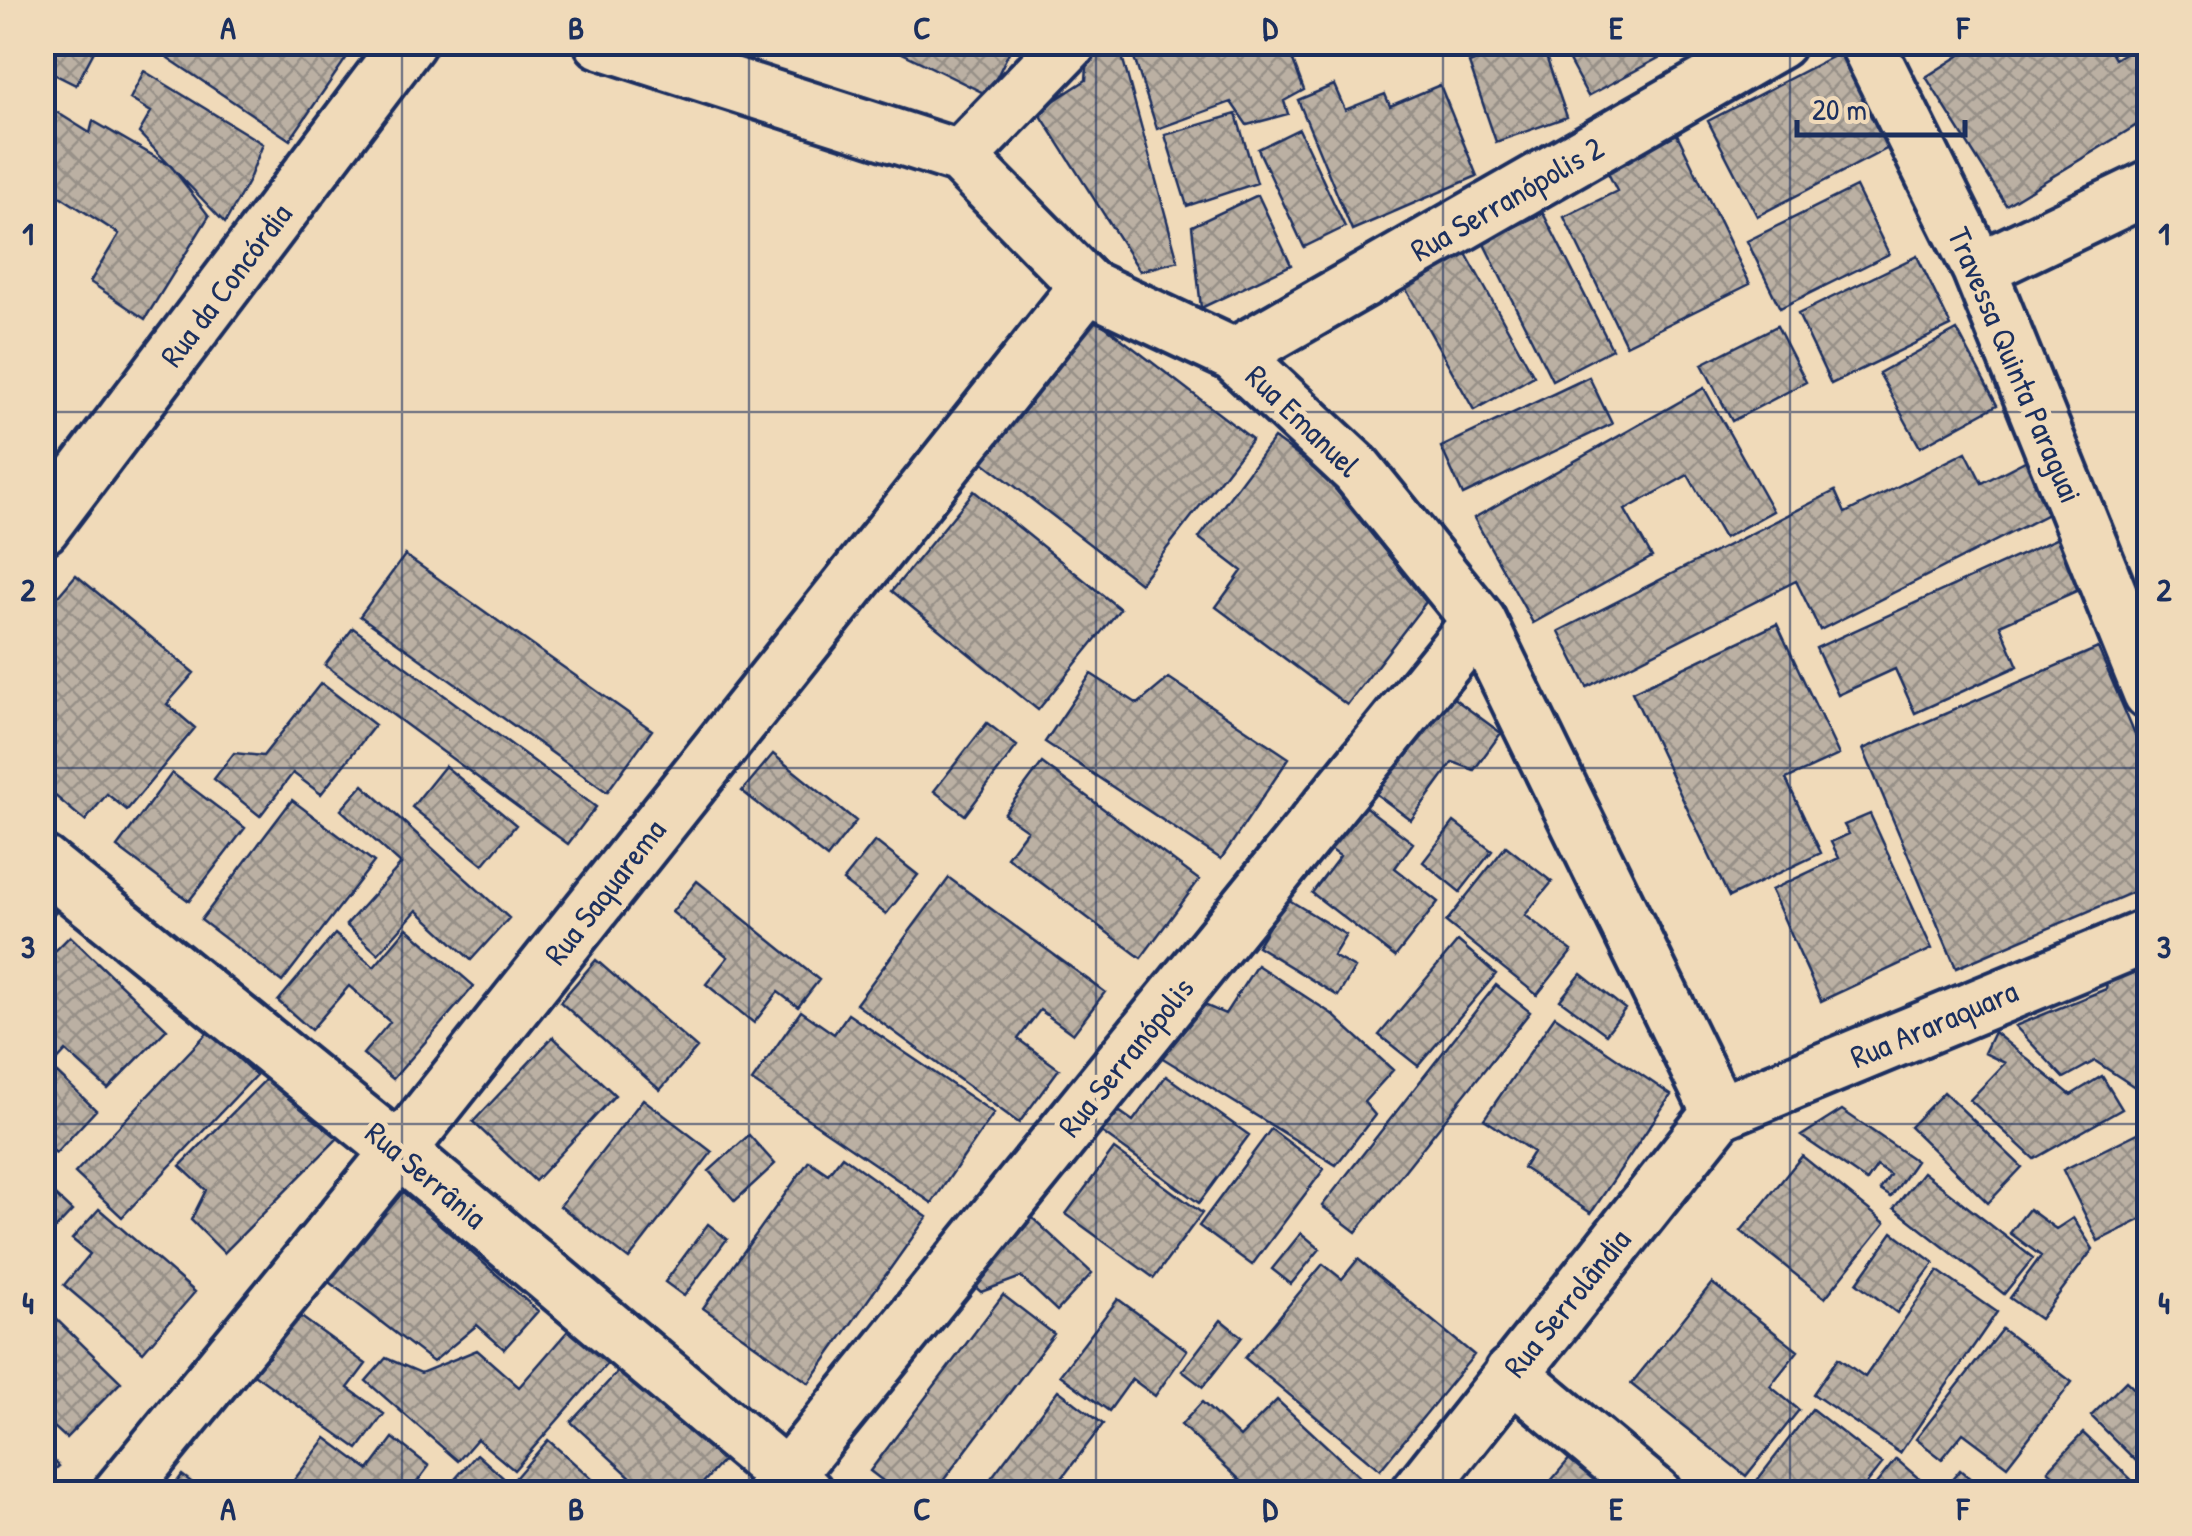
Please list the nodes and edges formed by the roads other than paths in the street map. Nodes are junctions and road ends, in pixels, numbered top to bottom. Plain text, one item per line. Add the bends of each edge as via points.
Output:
1 (409, 42) edge
2 (602, 42) edge
3 (1071, 42) edge
4 (1779, 42) edge
5 (1866, 42) edge
6 (960, 157) junction
7 (2150, 186) edge
8 (1979, 269) junction
9 (1087, 286) junction
10 (1234, 355) junction
11 (42, 528) edge
12 (1479, 621) junction
13 (2150, 693) edge
14 (42, 862) edge
15 (2150, 934) edge
16 (1719, 1113) junction
17 (398, 1151) junction
18 (1511, 1373) junction
19 (788, 1488) edge
20 (119, 1494) edge
21 (1417, 1494) edge
22 (1655, 1494) edge

1 - 11 street, Rua da Concórdia
2 - 6 street, Rua Emanuel
3 - 6 street
4 - 10 street, Rua Serranópolis 2
5 - 8 street, Travessa Quinta Paraguai
6 - 9 street, Rua Emanuel
7 - 8 street
8 - 13 street, Travessa Quinta Paraguai
9 - 10 street, Rua Emanuel
9 - 17 street, Rua Saquarema
10 - 12 street, Rua Emanuel via 1357,470
12 - 16 street, Rua Emanuel
12 - 19 street, Rua Serranópolis
14 - 17 street, Rua Serrânia
15 - 16 street, Rua Araraquara
16 - 18 street, Rua Serrolândia
17 - 19 street, Rua Serrânia
17 - 20 street, Rua Saquarema
18 - 21 street, Rua Serrolândia
18 - 22 street

